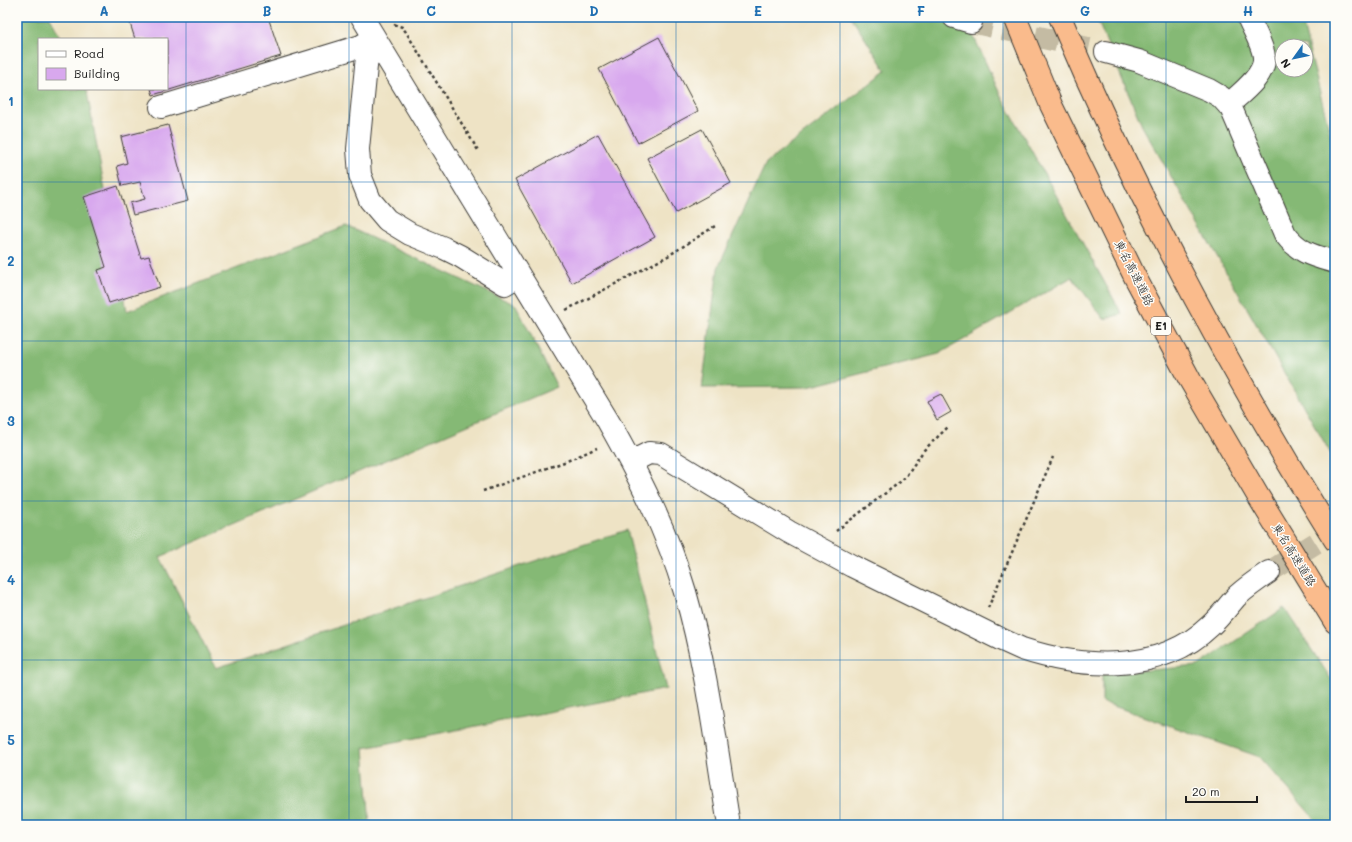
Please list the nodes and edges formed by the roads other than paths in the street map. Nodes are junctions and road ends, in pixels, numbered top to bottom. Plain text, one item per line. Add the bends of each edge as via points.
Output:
1 (1014, 17) edge
2 (1060, 17) edge
3 (1248, 17) edge
4 (367, 33) edge
5 (1106, 52) tunnel mouth
6 (1228, 105) junction
7 (161, 107) dead end
8 (1335, 262) edge
9 (519, 275) junction
10 (631, 462) junction
11 (1335, 540) edge
12 (1269, 572) tunnel mouth
13 (1335, 622) edge
14 (729, 825) edge

1 - 13 highway, 東名高速道路 / E1 via 1051,105 1139,284 1190,380
2 - 11 highway via 1090,89 1174,258 1233,369
3 - 6 street via 1264,58 1262,70
4 - 7 street
4 - 9 street
4 - 9 street via 358,148 360,175 370,200 387,220 410,234 460,256 505,284
5 - 6 street via 1139,61 1209,90
6 - 8 street via 1285,234 1291,242 1308,254
9 - 10 street
10 - 12 street via 649,453 661,454 820,549 877,579 1022,649 1057,659 1093,664 1160,656 1195,638 1210,626 1237,596
10 - 14 street via 670,547 685,592 706,684

